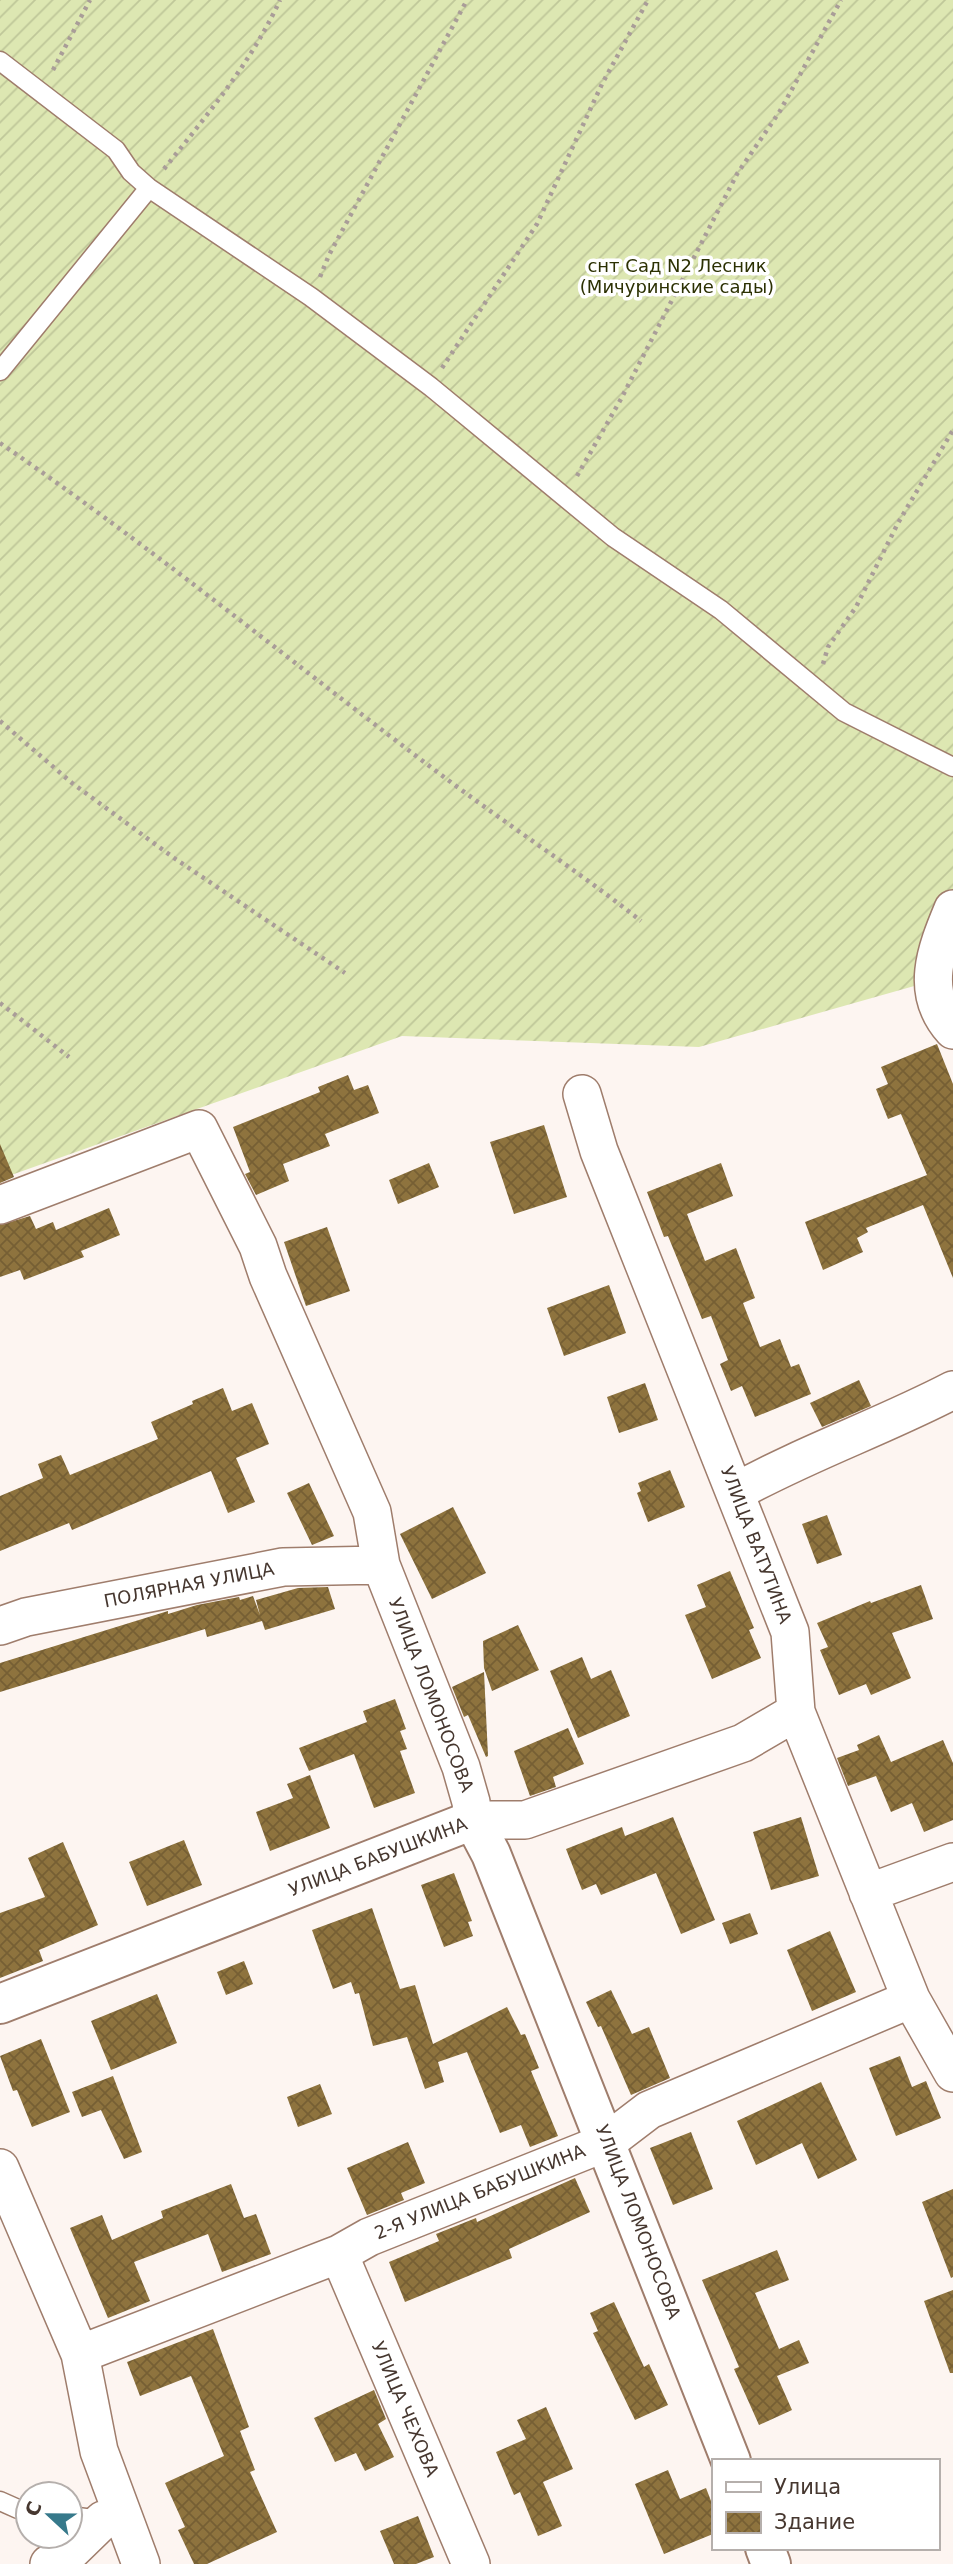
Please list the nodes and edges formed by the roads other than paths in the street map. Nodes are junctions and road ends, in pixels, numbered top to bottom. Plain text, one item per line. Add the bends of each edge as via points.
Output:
1 (0, 61) edge
2 (149, 188) junction
3 (0, 371) edge
4 (953, 767) edge
5 (953, 909) edge
6 (953, 1030) edge
7 (582, 1094) dead end
8 (0, 1205) edge
9 (953, 1390) edge
10 (736, 1492) junction
11 (381, 1565) junction
12 (0, 1626) edge
13 (796, 1712) junction
14 (473, 1820) junction
15 (953, 1862) edge
16 (868, 1893) junction
17 (911, 1999) junction
18 (0, 2004) edge
19 (953, 2073) edge
20 (607, 2142) junction
21 (0, 2168) edge
22 (339, 2254) junction
23 (80, 2354) junction
24 (730, 2459) edge
25 (98, 2517) edge
26 (49, 2564) edge
27 (141, 2564) edge
28 (471, 2564) edge

1 - 2 lane via 116,150
2 - 3 lane
2 - 4 lane via 311,298 431,387 613,537 721,610 844,712
5 - 6 street via 936,949 934,996 942,1018
7 - 10 street, УЛИЦА ВАТУТИНА via 599,1151
8 - 11 street, УЛИЦА ЛОМОНОСОВА via 199,1129 258,1246 372,1512
9 - 10 street via 785,1465
10 - 13 street, УЛИЦА ВАТУТИНА via 790,1632
11 - 12 street, ПОЛЯРНАЯ УЛИЦА via 282,1567
11 - 14 street, УЛИЦА ЛОМОНОСОВА via 461,1767
13 - 14 street, УЛИЦА БАБУШКИНА via 743,1743 525,1820
13 - 16 street, УЛИЦА ВАТУТИНА
14 - 18 street, УЛИЦА БАБУШКИНА
14 - 20 street, УЛИЦА ЛОМОНОСОВА via 491,1854
15 - 16 street
16 - 17 street, УЛИЦА ВАТУТИНА
17 - 19 street, УЛИЦА ВАТУТИНА
17 - 20 street, 2-Я УЛИЦА БАБУШКИНА via 649,2110
20 - 22 street, 2-Я УЛИЦА БАБУШКИНА via 369,2237
20 - 24 street, УЛИЦА ЛОМОНОСОВА
21 - 23 street
22 - 23 street, 2-Я УЛИЦА БАБУШКИНА
22 - 28 street, УЛИЦА ЧЕХОВА
23 - 25 street via 99,2451
25 - 26 street via 67,2556
25 - 27 street

